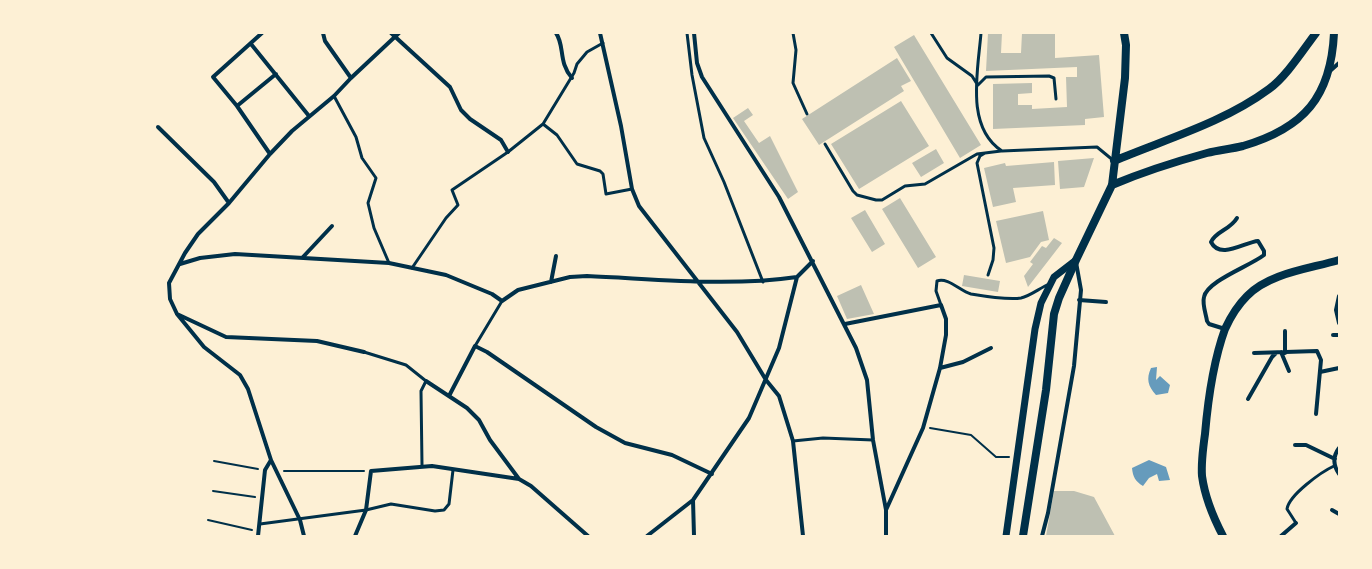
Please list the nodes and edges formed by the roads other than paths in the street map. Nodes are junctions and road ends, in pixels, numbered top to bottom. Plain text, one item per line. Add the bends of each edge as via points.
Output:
1 (262, 33) edge
2 (323, 33) edge
3 (391, 33) edge
4 (399, 33) edge
5 (556, 33) edge
6 (600, 33) edge
7 (687, 33) edge
8 (694, 33) edge
9 (793, 33) edge
10 (931, 33) edge
11 (981, 33) edge
12 (1124, 33) edge
13 (1316, 33) edge
14 (1334, 33) edge
15 (395, 37) junction
16 (251, 44) junction
17 (602, 44) junction
18 (696, 54) junction
19 (690, 56) junction
20 (1339, 63) edge
21 (1328, 72) junction
22 (276, 74) junction
23 (351, 78) junction
24 (572, 78) junction
25 (978, 85) junction
26 (334, 96) junction
27 (1056, 99) dead end
28 (236, 106) junction
29 (807, 114) dead end
30 (309, 116) junction
31 (543, 124) junction
32 (158, 127) dead end
33 (825, 144) dead end
34 (1002, 151) junction
35 (508, 152) junction
36 (987, 152) junction
37 (270, 154) junction
38 (1114, 162) junction
39 (1112, 185) junction
40 (632, 189) junction
41 (229, 203) junction
42 (1236, 218) dead end
43 (332, 226) dead end
44 (556, 256) dead end
45 (303, 258) junction
46 (1076, 260) junction
47 (1339, 260) edge
48 (813, 261) junction
49 (389, 263) junction
50 (180, 264) junction
51 (412, 268) junction
52 (988, 275) dead end
53 (797, 277) junction
54 (697, 281) junction
55 (551, 282) junction
56 (764, 282) junction
57 (1051, 283) junction
58 (1339, 296) edge
59 (1079, 300) junction
60 (502, 301) junction
61 (1106, 302) dead end
62 (941, 305) junction
63 (176, 314) junction
64 (1339, 323) edge
65 (845, 324) junction
66 (1225, 329) junction
67 (1285, 331) dead end
68 (1333, 335) dead end
69 (1339, 335) edge
70 (475, 346) junction
71 (991, 348) dead end
72 (364, 352) joint
73 (1254, 353) dead end
74 (1281, 353) junction
75 (940, 368) junction
76 (1339, 368) edge
77 (1289, 371) dead end
78 (1320, 372) junction
79 (766, 380) junction
80 (426, 381) junction
81 (449, 396) junction
82 (1248, 399) dead end
83 (1316, 414) dead end
84 (873, 440) junction
85 (793, 441) junction
86 (1295, 445) dead end
87 (1339, 448) edge
88 (1335, 459) junction
89 (271, 460) junction
90 (422, 465) junction
91 (1334, 466) junction
92 (453, 470) junction
93 (712, 474) junction
94 (1339, 474) edge
95 (519, 478) junction
96 (693, 500) junction
97 (366, 510) junction
98 (886, 510) junction
99 (1332, 510) dead end
100 (1339, 514) edge
101 (300, 520) junction
102 (1296, 523) joint
103 (260, 524) junction
104 (258, 534) edge
105 (304, 536) edge
106 (355, 536) edge
107 (588, 536) edge
108 (647, 536) edge
109 (694, 536) edge
110 (803, 536) edge
111 (886, 536) edge
112 (1006, 536) edge
113 (1023, 536) edge
114 (1042, 536) edge
115 (1223, 536) edge
116 (1281, 536) edge

1 - 16 street
2 - 23 street via 326,42
3 - 15 street
4 - 15 street
5 - 24 street via 565,70
6 - 17 street
7 - 19 lane
8 - 18 street
9 - 29 lane via 796,50 793,83
10 - 25 lane via 946,58 972,76
11 - 25 lane
12 - 38 main road via 1125,78
13 - 38 main road via 1270,89 1212,122
14 - 21 main road
15 - 23 street
15 - 35 street via 450,87 461,110 500,140
16 - 22 street
16 - 28 street via 212,78
17 - 24 lane via 587,52 577,64
17 - 40 street
18 - 19 lane
18 - 48 street via 702,77 779,197
19 - 56 lane via 704,138
20 - 21 street
21 - 39 main road via 1322,92 1311,108 1294,123 1243,146 1163,165
22 - 28 street
22 - 30 street
23 - 26 street
24 - 31 lane
25 - 27 lane via 986,77 1049,76 1054,78
25 - 34 lane via 977,106 980,122 992,145
26 - 30 street
26 - 49 lane via 356,137 362,158 376,178 368,203 374,228
28 - 37 street
30 - 37 street
31 - 35 lane
31 - 40 lane via 557,135 577,164 603,174 606,194
32 - 41 street via 214,182
33 - 36 lane via 853,191 857,195 876,200 882,200 905,186 925,184 976,154
34 - 36 lane
34 - 38 lane via 1097,147
35 - 51 lane via 452,190 458,205 446,218
36 - 52 lane via 980,156 977,163 994,248
37 - 41 street
38 - 39 main road
39 - 46 main road
40 - 54 street via 639,206
41 - 50 street via 198,234
42 - 66 street via 1231,225 1214,235 1211,242 1213,246 1219,250 1227,250 1258,241 1264,255 1220,280 1205,292 1203,298 1207,321
43 - 45 street
44 - 55 street
45 - 49 street
45 - 50 street via 235,254 200,258
46 - 57 street via 1054,277
46 - 59 street via 1081,290
46 - 113 main road via 1054,314 1046,390
47 - 66 main road via 1267,282 1247,296
48 - 53 street
48 - 65 street
49 - 51 street
50 - 63 street via 169,283 170,299
51 - 60 street via 446,275 492,294
53 - 56 street
53 - 79 street via 779,348
54 - 55 street via 587,276
54 - 56 street
54 - 79 street via 737,332
55 - 60 street via 518,290
57 - 62 lane via 1021,298 1008,298 970,294 947,281 940,280 936,285
57 - 112 street via 1041,303 1035,329
58 - 64 street via 1336,310
59 - 61 street
59 - 114 street via 1074,366
60 - 70 lane
62 - 65 street
62 - 75 street via 946,319 946,335
63 - 72 street via 226,337 316,341
63 - 89 street via 204,347 240,375 256,409
65 - 84 street via 867,380
66 - 115 main road via 1208,401 1202,464 1206,495 1212,515
67 - 74 street
68 - 69 street
70 - 81 street
70 - 93 street via 596,427 625,443 672,455
71 - 75 street via 963,362
72 - 80 lane via 406,365
73 - 74 street
74 - 77 street
74 - 78 street via 1317,351 1322,360
74 - 82 street via 1272,357
75 - 98 street via 923,428
76 - 78 street
78 - 83 street
79 - 85 street via 779,396
79 - 93 street via 749,418
80 - 81 street
80 - 90 lane via 421,391
81 - 95 street via 479,420 490,440
84 - 85 lane via 823,438
84 - 98 street
85 - 110 street
86 - 88 street via 1306,445
87 - 88 street via 1335,453
88 - 91 street
89 - 101 street
89 - 103 street via 265,470
90 - 92 street
90 - 97 street via 371,471
91 - 94 street
91 - 102 lane via 1325,470 1292,498 1287,509
92 - 95 street
92 - 97 lane via 449,504 444,510 435,511 391,504
93 - 96 street
95 - 107 street
96 - 108 street
96 - 109 street
97 - 101 lane
97 - 106 street
98 - 111 street
99 - 100 street
101 - 103 lane
101 - 105 street
102 - 116 street
103 - 104 street

